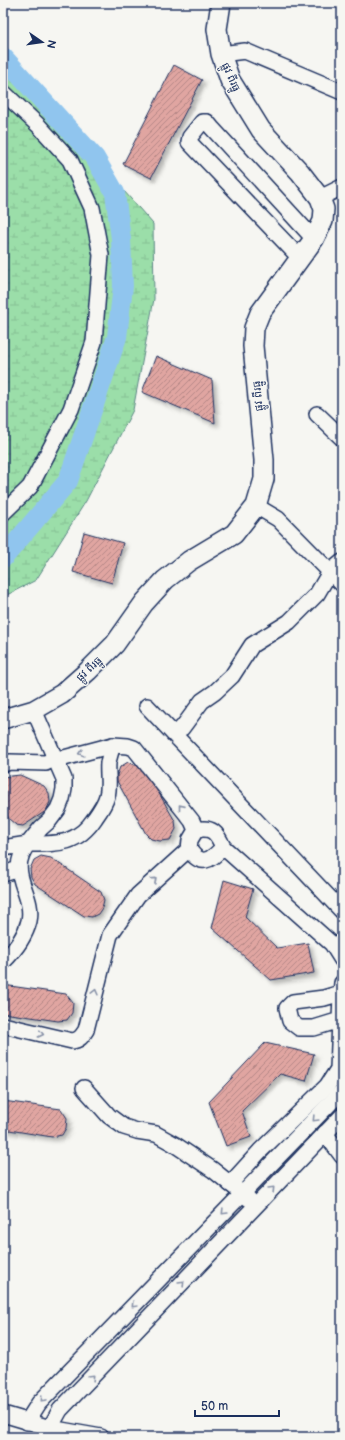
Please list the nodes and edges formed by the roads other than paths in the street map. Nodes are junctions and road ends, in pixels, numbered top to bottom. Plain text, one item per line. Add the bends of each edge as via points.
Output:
1 (221, 3) edge
2 (221, 54) junction
3 (3, 92) edge
4 (342, 92) edge
5 (252, 172) junction
6 (342, 187) edge
7 (232, 188) junction
8 (320, 198) junction
9 (289, 211) junction
10 (271, 228) junction
11 (314, 239) junction
12 (300, 258) junction
13 (317, 414) dead end
14 (342, 438) edge
15 (256, 506) junction
16 (3, 513) edge
17 (342, 562) edge
18 (330, 572) junction
19 (342, 584) edge
20 (147, 706) dead end
21 (34, 710) junction
22 (3, 719) edge
23 (173, 733) junction
24 (113, 745) junction
25 (54, 758) junction
26 (3, 764) edge
27 (196, 830) junction
28 (28, 844) junction
29 (223, 847) junction
30 (3, 848) edge
31 (189, 849) junction
32 (19, 869) junction
33 (3, 874) edge
34 (342, 911) edge
35 (342, 960) edge
36 (3, 962) edge
37 (341, 988) edge
38 (340, 1020) junction
39 (3, 1025) edge
40 (84, 1088) dead end
41 (342, 1091) edge
42 (342, 1116) edge
43 (325, 1133) junction
44 (342, 1156) edge
45 (230, 1184) junction
46 (242, 1193) junction
47 (256, 1205) junction
48 (3, 1414) edge
49 (28, 1422) junction
50 (50, 1428) junction
51 (70, 1434) edge
52 (101, 1437) edge

1 - 2 main road, ផ្លូវ ពីរធ្នូ via 217,29
2 - 4 street via 245,51
2 - 8 main road, ផ្លូវ ពីរធ្នូ via 230,80 261,130
3 - 16 street via 70,160 92,208 101,255 94,342 71,409 30,487
5 - 7 street
5 - 7 street via 207,122 202,122 189,142
5 - 9 street
6 - 8 street
7 - 10 street
8 - 11 main road, ផ្លូវ ពីរធ្នូ via 324,209 323,221
9 - 10 street
9 - 11 street
10 - 12 street
11 - 12 main road, ផ្លូវ ពីរធ្នូ
12 - 15 main road, ផ្លូវ ពីរធ្នូ via 260,313 254,328 253,346 264,460 264,479
13 - 14 street
15 - 18 street via 278,519
15 - 21 main road, ផ្លូវ ពីរធ្នូ via 234,534 189,560 165,580 144,603 115,644 88,671 62,694
17 - 18 street
18 - 19 street
18 - 23 street via 317,594 303,609 289,622 252,645 232,676 216,692 202,701 182,728
20 - 23 street
21 - 22 main road, ផ្លូវ ពីរធ្នូ
21 - 25 street
23 - 34 street
24 -> 25 street via 64,758
27 -> 24 street via 192,821 134,748
24 - 28 street via 108,762 108,796 93,821 79,836 68,840
25 - 26 street via 46,763
25 - 28 street via 64,779 62,799 50,821
27 - 29 street via 212,830 219,837
27 - 31 street via 190,840
28 - 30 street
28 - 32 street via 20,858
29 - 31 street via 210,860 193,857
29 - 35 street via 332,944
39 -> 31 street via 72,1041 81,1037 86,1030 110,935 138,895
32 - 33 street
32 - 36 street via 29,907 29,920 13,952
37 - 38 street
37 - 38 street via 324,998 293,1002 287,1008 290,1021 299,1028 314,1028
38 - 45 street via 338,1069 327,1086
40 - 45 street via 124,1127 156,1134
41 -> 46 street
42 - 43 street
43 - 44 street
47 -> 43 street
45 - 46 street
46 - 47 street
46 -> 49 street via 39,1403
50 -> 47 street via 60,1410
48 - 49 street
49 - 50 street
50 - 51 street
51 - 52 street

